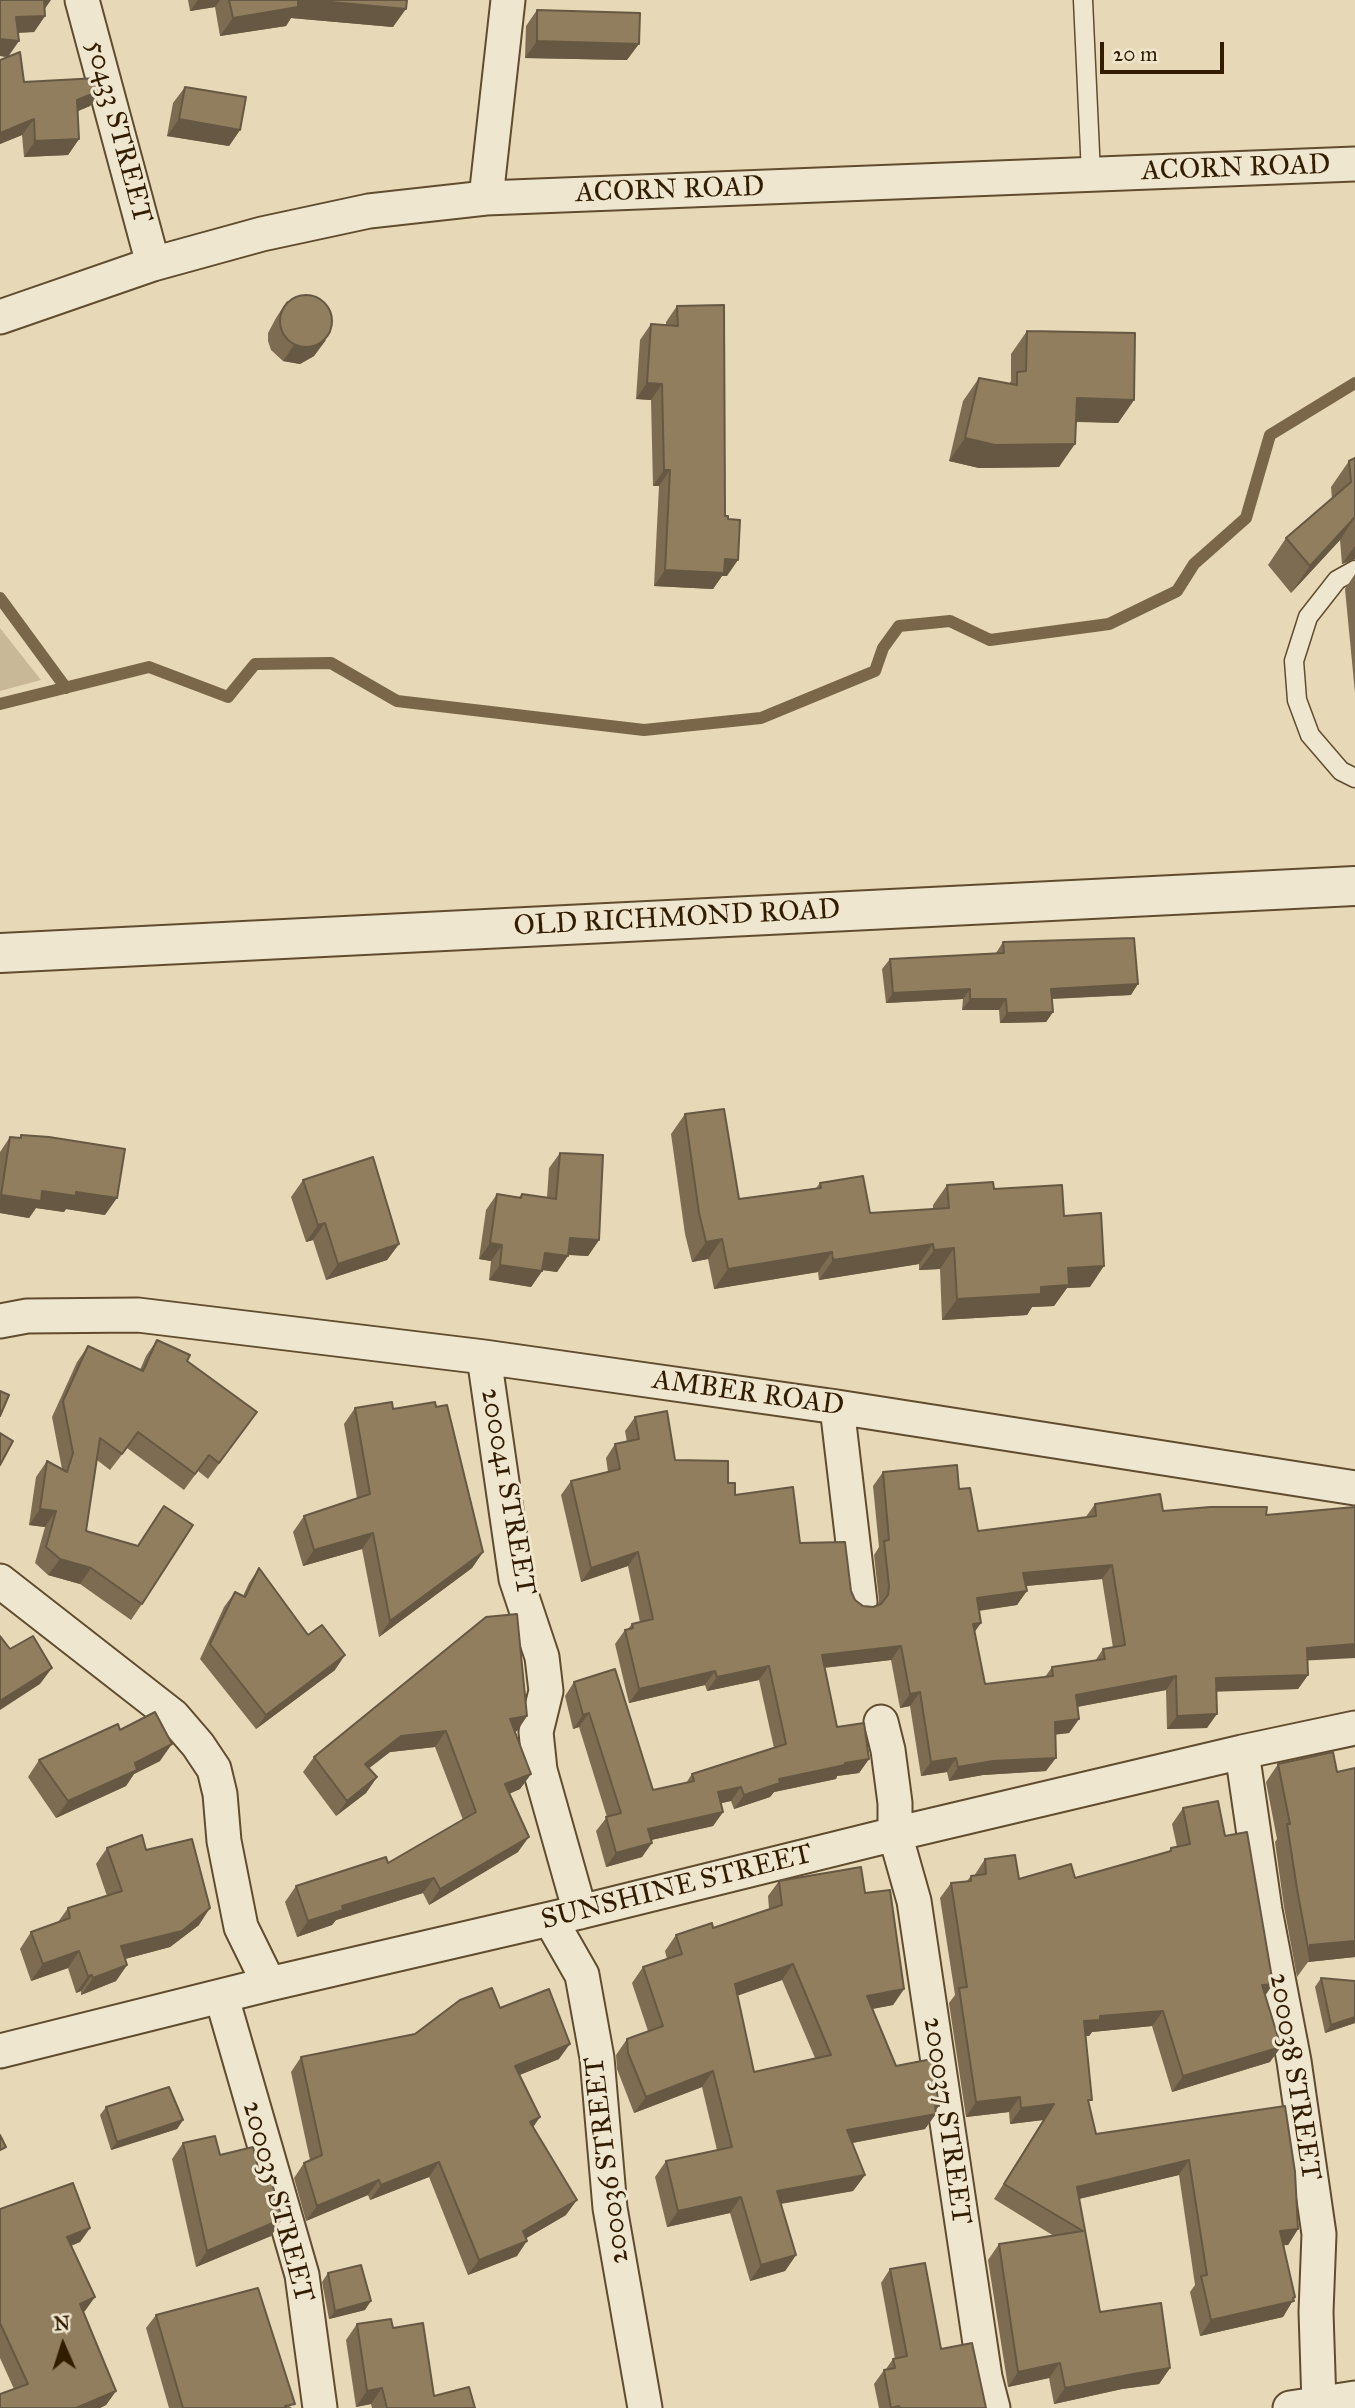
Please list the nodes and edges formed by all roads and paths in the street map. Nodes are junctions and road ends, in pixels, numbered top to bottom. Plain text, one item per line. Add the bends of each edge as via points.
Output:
1 (82, 0) edge
2 (509, 0) edge
3 (1083, 0) edge
4 (1355, 164) edge
5 (1091, 174) junction
6 (486, 198) junction
7 (153, 264) junction
8 (0, 317) edge
9 (1355, 570) edge
10 (1355, 778) edge
11 (1355, 886) edge
12 (0, 953) edge
13 (0, 1321) edge
14 (484, 1357) junction
15 (837, 1407) junction
16 (1355, 1488) edge
17 (0, 1581) edge
18 (860, 1602) edge
19 (881, 1722) dead end
20 (1355, 1728) edge
21 (1242, 1752) junction
22 (895, 1834) junction
23 (565, 1916) junction
24 (269, 1984) junction
25 (222, 1998) junction
26 (0, 2051) edge
27 (1355, 2398) edge
28 (1304, 2406) edge
29 (320, 2408) edge
30 (645, 2408) edge
31 (993, 2408) edge

1 - 7 street, 50433 STREET
2 - 6 street
3 - 5 lane
4 - 5 street, ACORN ROAD
5 - 6 street, ACORN ROAD
6 - 7 street, ACORN ROAD via 369,211
7 - 8 street, ACORN ROAD
9 - 10 lane via 1337,580 1308,617 1294,661 1297,700 1310,735 1341,771
11 - 12 street, OLD RICHMOND ROAD
13 - 14 street, AMBER ROAD via 27,1316 138,1315
14 - 15 street, AMBER ROAD
14 - 23 street, 200041 STREET via 516,1579 542,1657 546,1691 536,1732
15 - 16 street, AMBER ROAD
15 - 18 street
17 - 24 street via 173,1716 198,1745 214,1769 220,1794 241,1927
19 - 22 street, 200037 STREET via 895,1803
20 - 21 street, SUNSHINE STREET
21 - 22 street, SUNSHINE STREET
21 - 28 street, 200038 STREET via 1319,2234 1316,2312
22 - 23 street, SUNSHINE STREET
22 - 31 street, 200037 STREET via 914,1901
23 - 24 street, SUNSHINE STREET
23 - 30 street, 200036 STREET via 582,1975 597,2057 610,2208
24 - 25 street, SUNSHINE STREET
25 - 26 street, SUNSHINE STREET
25 - 29 street, 200035 STREET via 302,2275
27 - 28 street

